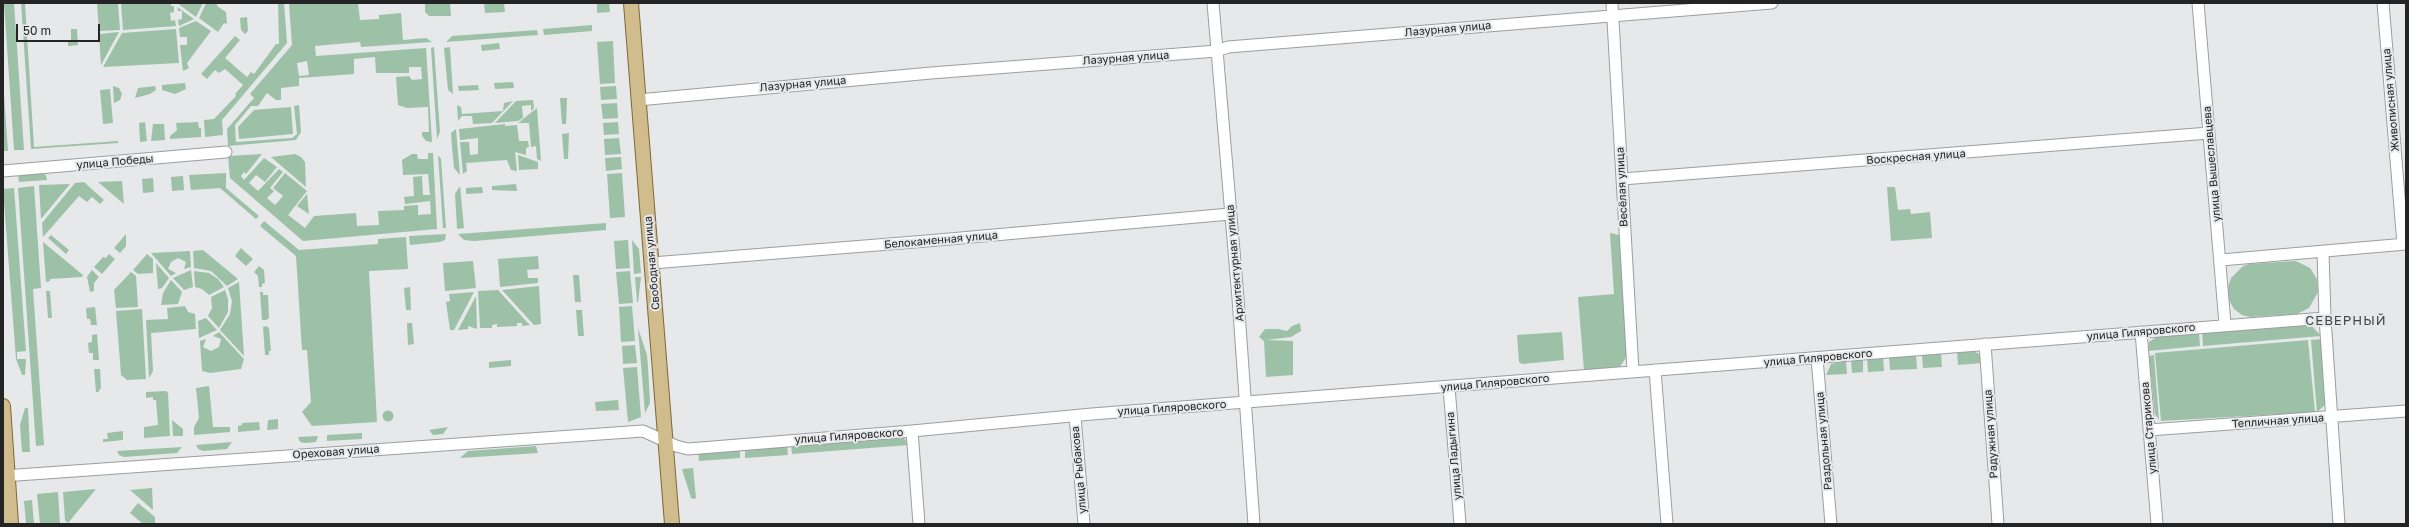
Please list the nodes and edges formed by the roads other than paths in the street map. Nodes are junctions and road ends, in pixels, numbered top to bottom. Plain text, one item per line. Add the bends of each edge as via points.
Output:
1 (631, 3) edge
2 (1213, 3) edge
3 (1612, 3) edge
4 (1772, 3) edge
5 (2198, 3) edge
6 (2383, 3) edge
7 (1613, 16) junction
8 (1217, 51) junction
9 (638, 100) junction
10 (2209, 133) junction
11 (226, 152) dead end
12 (3, 171) edge
13 (1622, 179) junction
14 (1230, 214) junction
15 (2404, 244) edge
16 (2323, 252) junction
17 (2221, 260) junction
18 (652, 263) junction
19 (2325, 318) junction
20 (2225, 324) junction
21 (2141, 332) junction
22 (1984, 344) junction
23 (1817, 358) junction
24 (1655, 370) junction
25 (1633, 372) junction
26 (1449, 387) junction
27 (1246, 403) junction
28 (3, 406) edge
29 (2406, 411) edge
30 (1075, 416) junction
31 (2333, 418) junction
32 (2150, 430) junction
33 (912, 431) junction
34 (666, 441) junction
35 (6, 476) edge
36 (12, 524) edge
37 (672, 524) edge
38 (919, 524) edge
39 (1084, 524) edge
40 (1254, 524) edge
41 (1460, 524) edge
42 (1667, 524) edge
43 (1831, 524) edge
44 (1998, 524) edge
45 (2157, 524) edge
46 (2339, 524) edge

1 - 9 main road, Свободная улица
2 - 8 street, Архитектурная улица
3 - 7 street, Весёлая улица
4 - 7 street, Лазурная улица
5 - 10 street, улица Вышеславцева
6 - 15 street, Живописная улица
7 - 8 street, Лазурная улица via 1236,46
7 - 13 street, Весёлая улица
8 - 9 street, Лазурная улица via 931,73
8 - 14 street, Архитектурная улица
9 - 18 main road, Свободная улица
10 - 13 street, Воскресная улица
10 - 17 street, улица Вышеславцева
11 - 12 street, улица Победы
13 - 25 street, Весёлая улица
14 - 18 street, Белокаменная улица
14 - 27 street, Архитектурная улица
15 - 16 street
16 - 17 street
16 - 19 street
17 - 20 street, улица Вышеславцева
18 - 34 main road, Свободная улица
19 - 20 street, улица Гиляровского
19 - 31 street
20 - 21 street, улица Гиляровского
21 - 22 street, улица Гиляровского
21 - 32 street, улица Старикова
22 - 23 street, улица Гиляровского
22 - 44 street, Радужная улица
23 - 24 street, улица Гиляровского
23 - 43 street, Раздольная улица
24 - 25 street, улица Гиляровского
24 - 42 street
25 - 26 street, улица Гиляровского
26 - 27 street, улица Гиляровского
26 - 41 street, улица Ладыгина
27 - 30 street, улица Гиляровского
27 - 40 street, Архитектурная улица
28 - 35 main road
29 - 31 street, Тепличная улица
30 - 33 street, улица Гиляровского
30 - 39 street, улица Рыбакова
31 - 32 street, Тепличная улица
31 - 46 street
32 - 45 street, улица Старикова
33 - 34 street, улица Гиляровского via 688,449
33 - 38 street
34 - 35 street, Ореховая улица via 643,431
34 - 37 main road, Свободная улица
35 - 36 main road

